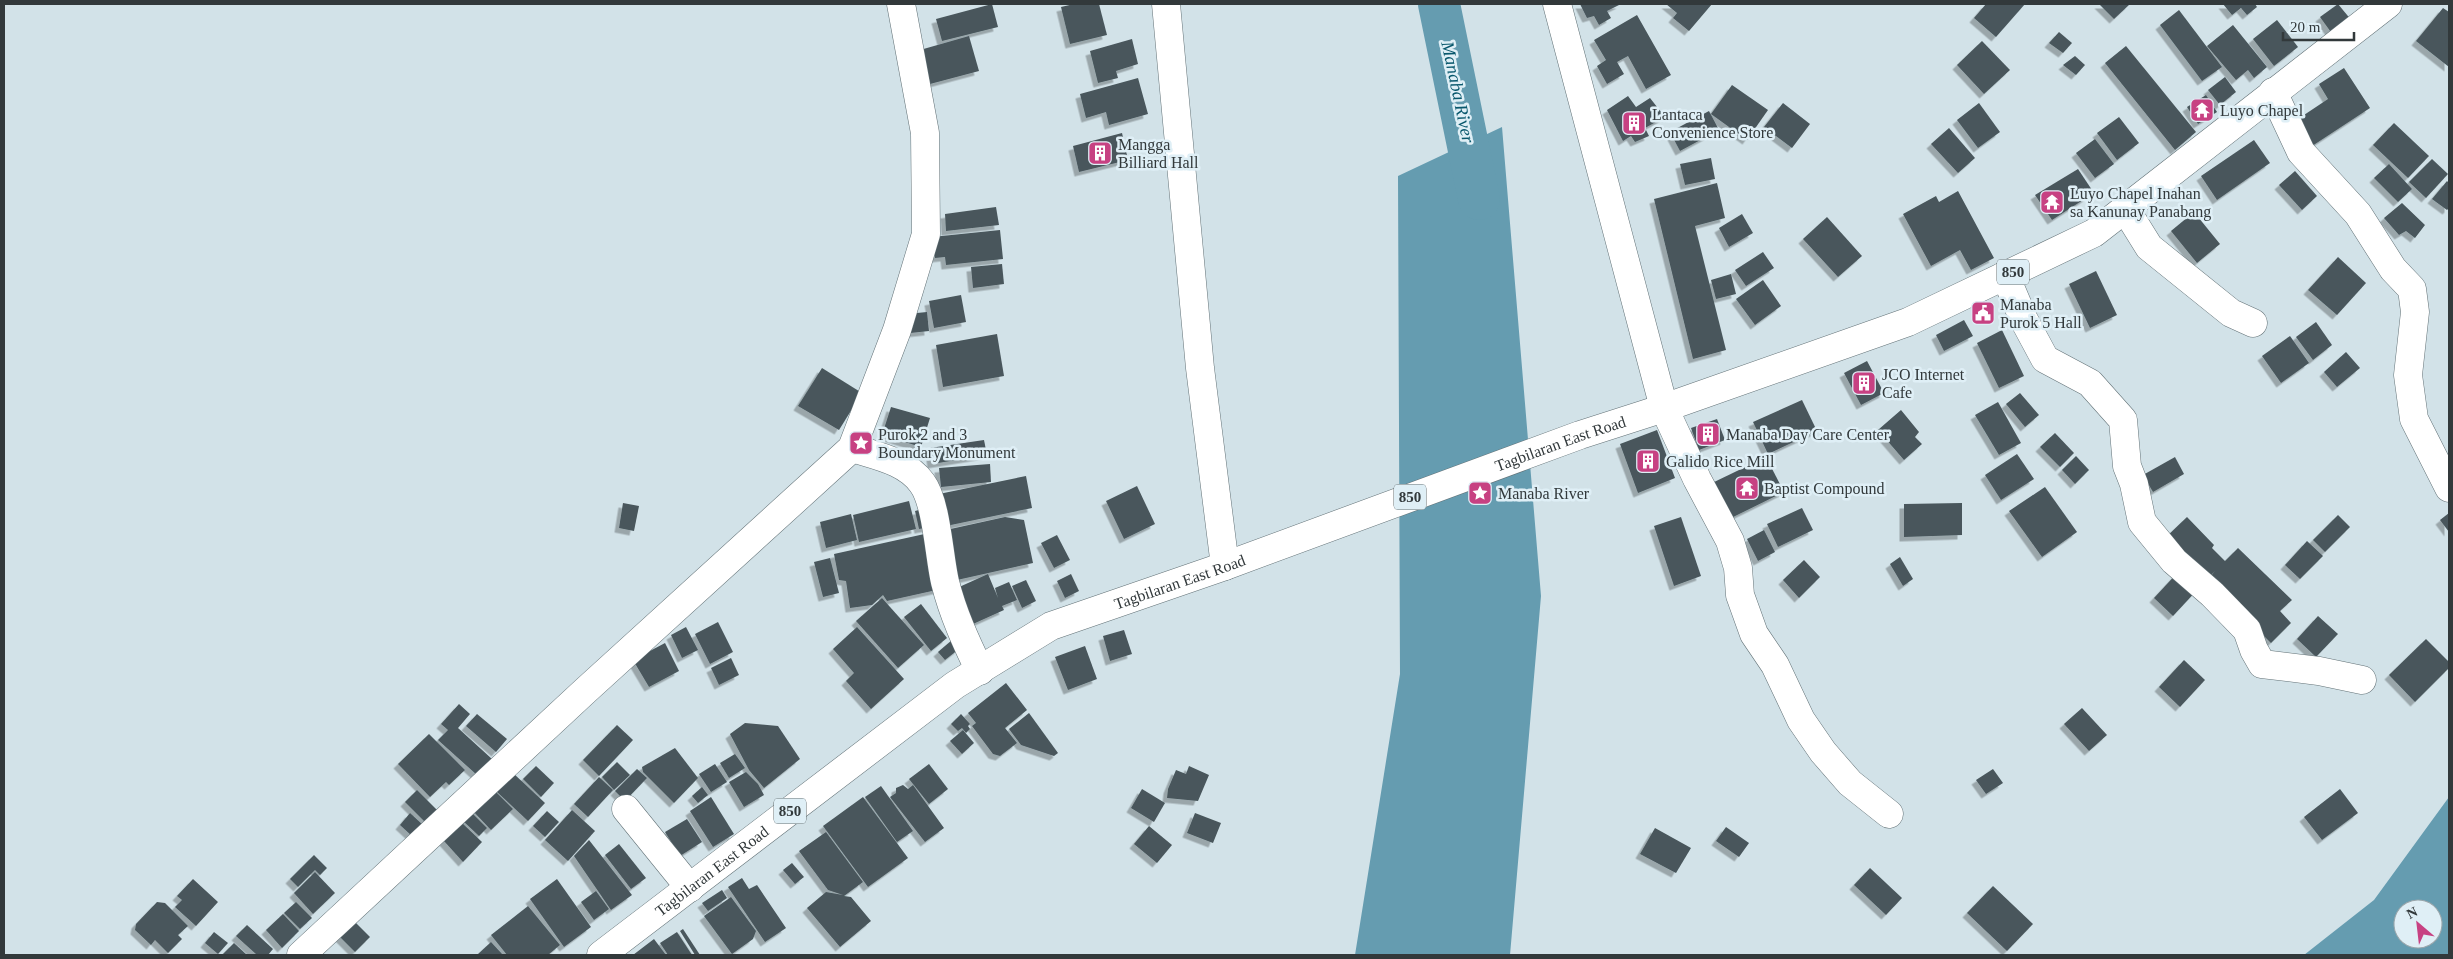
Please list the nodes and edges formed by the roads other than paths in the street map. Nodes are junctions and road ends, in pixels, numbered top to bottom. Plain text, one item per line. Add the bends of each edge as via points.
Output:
1 (901, 4) edge
2 (1166, 4) edge
3 (1557, 4) edge
4 (2388, 4) edge
5 (2273, 92) junction
6 (2126, 210) junction
7 (2005, 275) junction
8 (2253, 323) dead end
9 (1664, 408) junction
10 (852, 448) junction
11 (2449, 488) edge
12 (1233, 562) junction
13 (980, 671) junction
14 (2362, 680) dead end
15 (626, 809) dead end
16 (1889, 814) dead end
17 (690, 888) junction
18 (301, 955) edge
19 (601, 955) edge

1 - 10 street via 925,134 926,234 897,330
2 - 12 street via 1200,368
3 - 9 street
4 - 5 street, Tagbilaran East Road / 850
5 - 6 street, Tagbilaran East Road / 850
5 - 11 street via 2300,152 2358,214 2393,269 2412,289 2415,312 2408,375 2414,419
6 - 7 street, Tagbilaran East Road / 850 via 2094,233
6 - 8 street via 2149,247 2231,313
7 - 9 street, Tagbilaran East Road / 850 via 1908,322
7 - 14 street via 2024,320 2046,359 2090,383 2123,420 2127,466 2142,522 2174,562 2247,630 2262,664
9 - 12 street, Tagbilaran East Road / 850 via 1580,434
9 - 16 street via 1730,541 1738,568 1740,595 1754,634 1775,665 1801,720 1850,783
10 - 13 street via 907,467 923,483 931,501 952,607
10 - 18 street
12 - 13 street, Tagbilaran East Road / 850 via 1051,626
13 - 17 street, Tagbilaran East Road / 850 via 955,684
15 - 17 street
17 - 19 street, Tagbilaran East Road / 850

